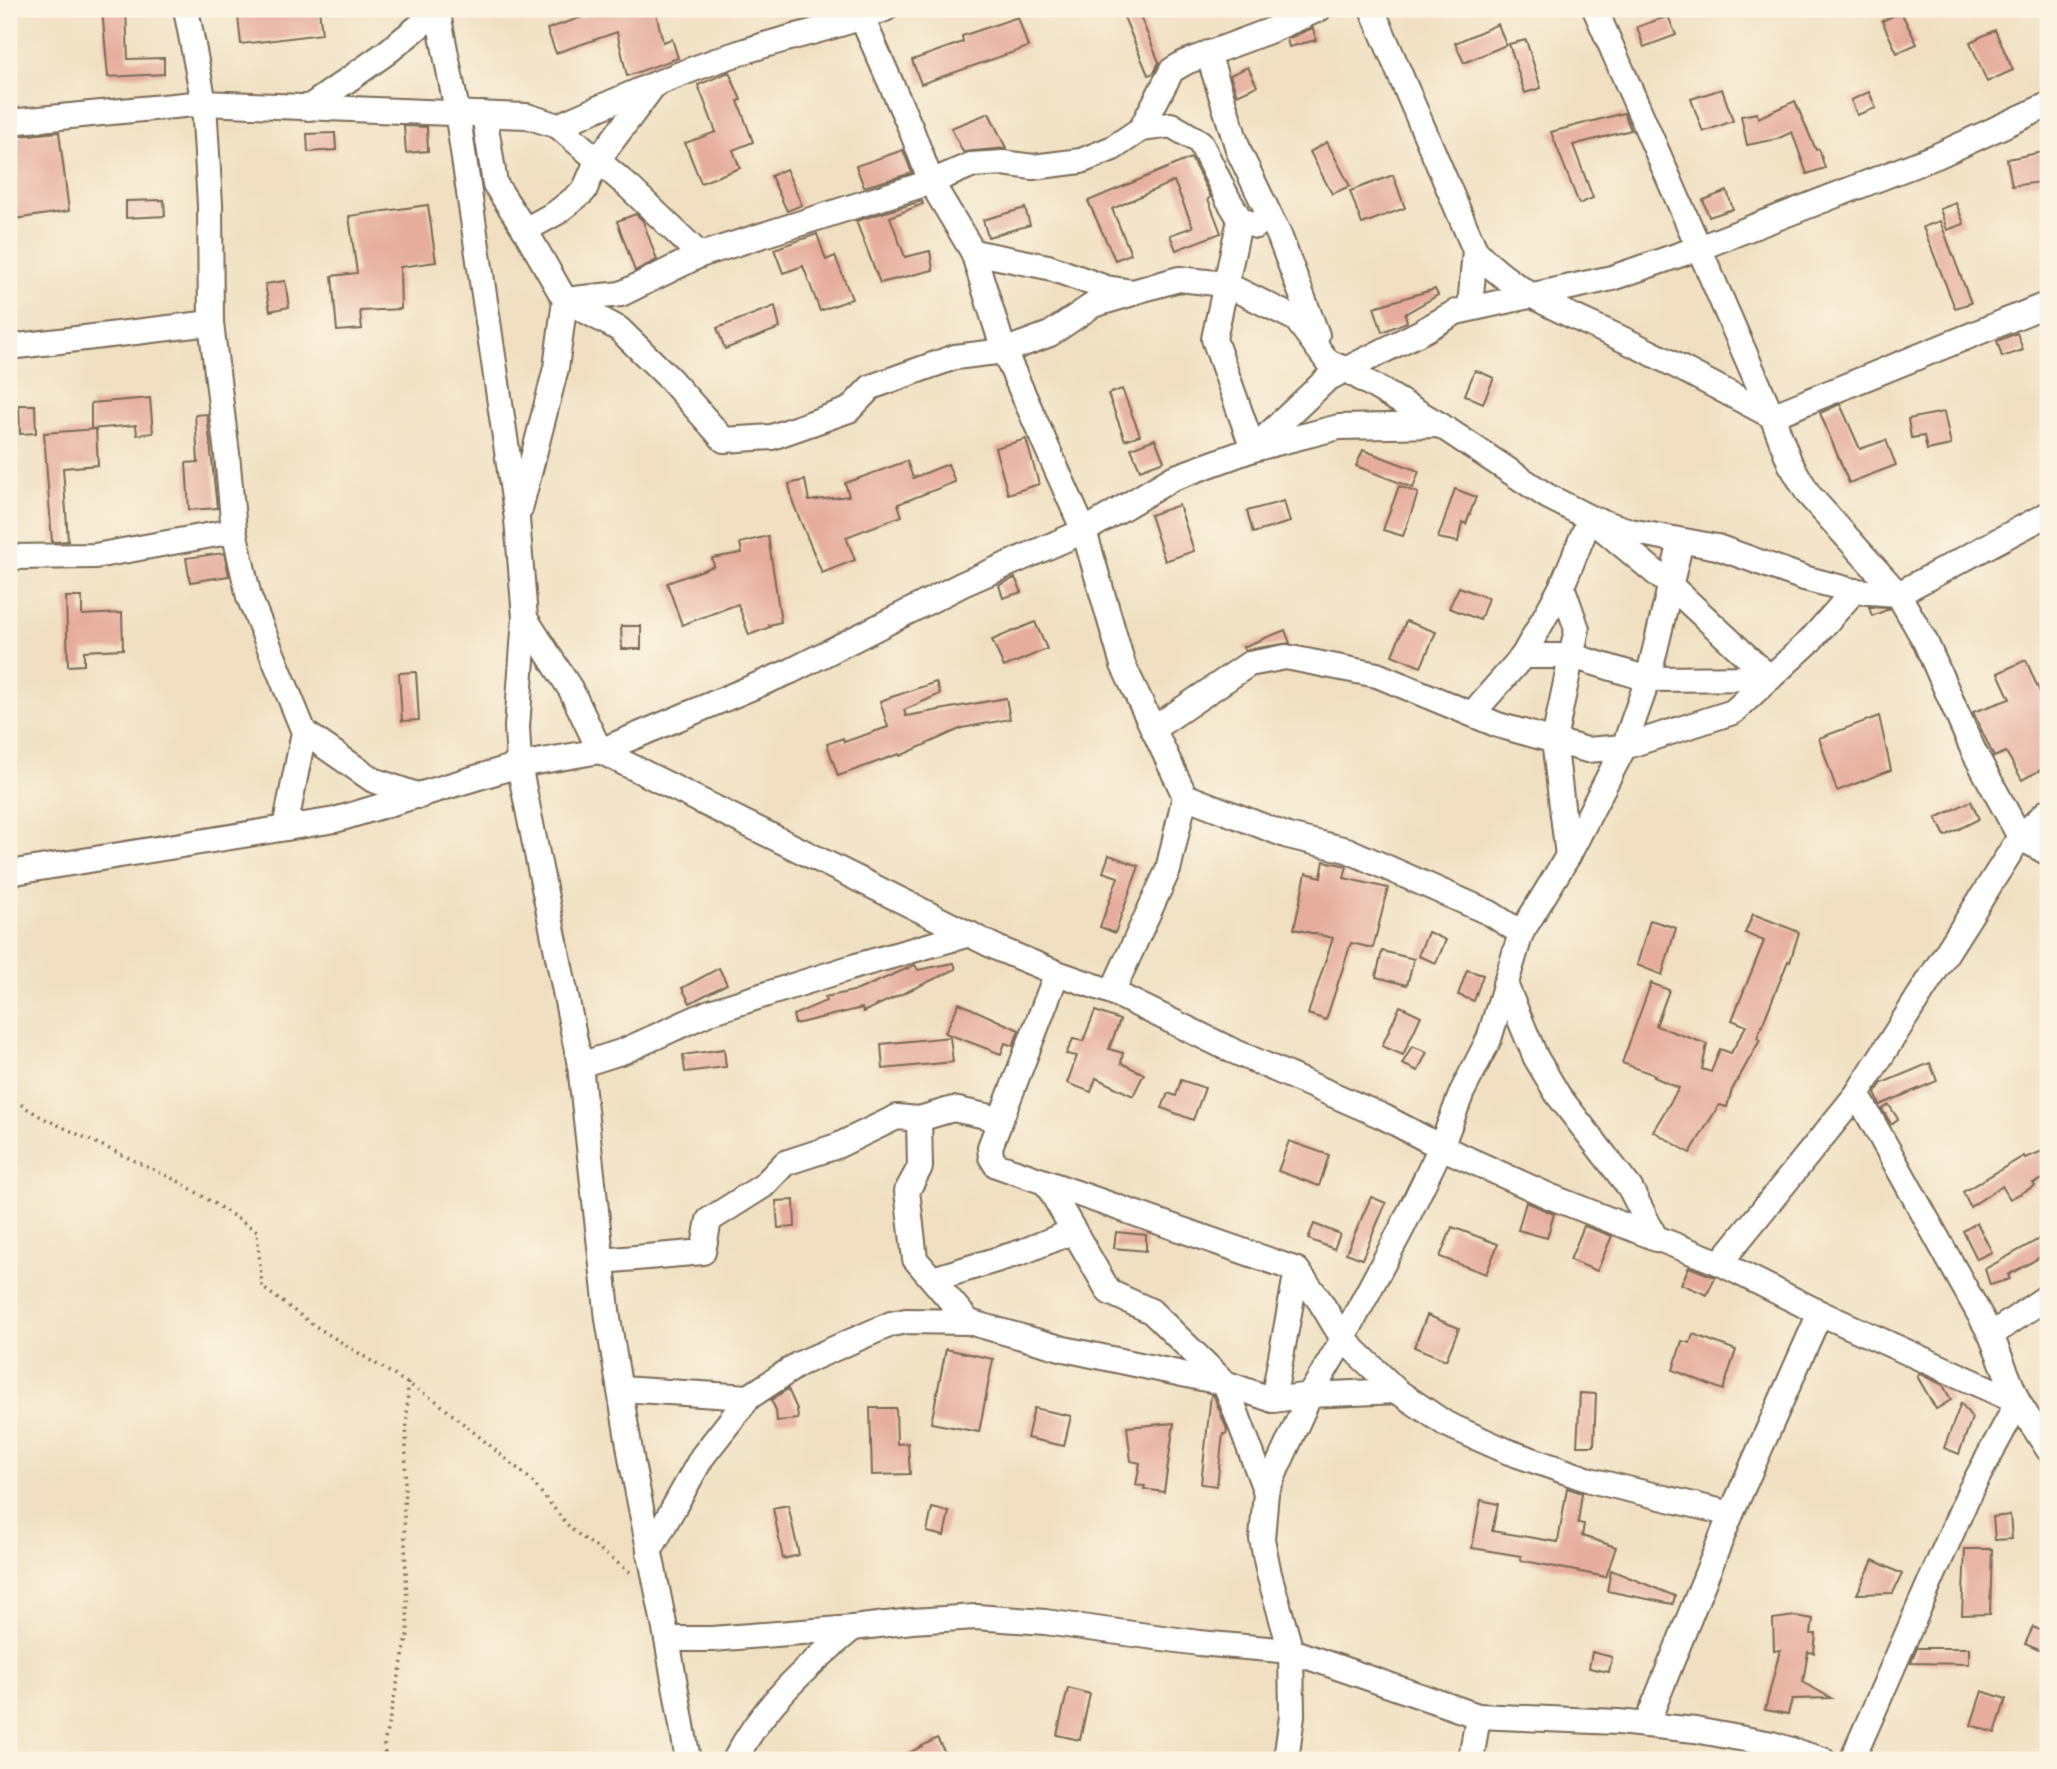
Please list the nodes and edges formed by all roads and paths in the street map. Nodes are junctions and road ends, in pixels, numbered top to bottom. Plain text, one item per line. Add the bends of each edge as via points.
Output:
1 (186, 9) edge
2 (1319, 9) edge
3 (1372, 9) edge
4 (1595, 9) edge
5 (437, 10) edge
6 (870, 12) edge
7 (1208, 53) junction
8 (656, 83) junction
9 (204, 103) junction
10 (2048, 105) edge
11 (308, 108) junction
12 (457, 111) junction
13 (484, 114) junction
14 (9, 122) edge
15 (558, 126) junction
16 (1141, 129) junction
17 (1200, 142) junction
18 (1239, 152) junction
19 (597, 162) junction
20 (931, 182) junction
21 (1234, 209) junction
22 (525, 230) junction
23 (1279, 235) junction
24 (1699, 248) junction
25 (1475, 250) junction
26 (973, 252) junction
27 (700, 255) junction
28 (1225, 284) junction
29 (1133, 292) junction
30 (1531, 297) junction
31 (565, 300) junction
32 (2048, 304) edge
33 (1471, 307) junction
34 (211, 323) junction
35 (9, 347) edge
36 (1004, 351) junction
37 (1336, 365) junction
38 (1772, 416) junction
39 (1440, 425) junction
40 (1252, 449) junction
41 (2048, 514) edge
42 (1590, 518) junction
43 (517, 519) junction
44 (234, 531) junction
45 (1084, 531) junction
46 (1681, 541) junction
47 (9, 557) edge
48 (1669, 584) junction
49 (1562, 586) junction
50 (1854, 591) junction
51 (1898, 594) junction
52 (525, 618) junction
53 (1523, 656) junction
54 (1572, 656) junction
55 (1769, 678) junction
56 (1648, 679) junction
57 (1472, 714) junction
58 (1153, 729) junction
59 (304, 732) junction
60 (1554, 740) junction
61 (1624, 747) junction
62 (600, 751) junction
63 (519, 765) junction
64 (420, 796) junction
65 (1185, 796) junction
66 (2048, 811) edge
67 (285, 828) junction
68 (2020, 837) junction
69 (2048, 853) edge
70 (1568, 856) junction
71 (9, 873) edge
72 (1521, 933) junction
73 (970, 934) junction
74 (1057, 973) junction
75 (1505, 984) junction
76 (1112, 992) junction
77 (580, 1065) junction
78 (1857, 1094) junction
79 (9, 1097) edge
80 (919, 1119) junction
81 (1000, 1119) junction
82 (1441, 1147) junction
83 (1048, 1186) junction
84 (1074, 1231) junction
85 (1656, 1239) junction
86 (602, 1261) junction
87 (1720, 1263) junction
88 (1297, 1270) junction
89 (933, 1279) junction
90 (2048, 1296) edge
91 (1820, 1313) junction
92 (969, 1322) junction
93 (1991, 1335) junction
94 (1343, 1339) junction
95 (408, 1383) junction
96 (1225, 1383) junction
97 (620, 1389) junction
98 (1397, 1391) junction
99 (1310, 1395) junction
100 (749, 1397) junction
101 (1273, 1400) junction
102 (2018, 1402) junction
103 (2048, 1449) edge
104 (1266, 1492) junction
105 (1731, 1514) junction
106 (649, 1552) junction
107 (658, 1593) junction
108 (853, 1628) junction
109 (667, 1639) junction
110 (1291, 1651) junction
111 (1478, 1716) junction
112 (1646, 1725) junction
113 (385, 1760) edge
114 (688, 1760) edge
115 (735, 1760) edge
116 (1286, 1760) edge
117 (1471, 1760) edge
118 (1824, 1760) edge
119 (1852, 1760) edge

1 - 9 street
2 - 7 street
3 - 25 street
4 - 24 street
5 - 11 street
5 - 12 street
6 - 8 street
6 - 20 street
7 - 16 street via 1172,70
7 - 18 street
8 - 15 street
8 - 19 street
9 - 11 street
9 - 14 street
9 - 34 street
10 - 24 street via 1937,156
11 - 12 street
12 - 13 street
12 - 43 street
13 - 15 street via 527,116
13 - 22 street via 495,184
15 - 19 street
16 - 17 street via 1171,125
16 - 20 street via 1113,148 1081,161 1033,167 971,165
17 - 18 street
17 - 21 street
18 - 21 street
18 - 23 street
19 - 22 street via 584,191
19 - 27 street via 630,187
20 - 26 street
20 - 27 street
21 - 23 street
21 - 28 street
22 - 31 street
23 - 37 street
24 - 30 street via 1612,278
24 - 38 street
25 - 30 street
25 - 33 street
26 - 29 street via 1048,267
26 - 36 street
27 - 31 street via 621,294
28 - 29 street via 1179,279
28 - 37 street via 1296,319
28 - 40 street via 1214,339
29 - 36 street via 1093,305 1050,334
30 - 33 street
30 - 38 street
31 - 36 street via 618,329 724,440 772,437 849,410 871,387 955,357
31 - 43 street via 556,368
32 - 38 street
33 - 37 street
34 - 35 street
34 - 44 street
36 - 45 street
37 - 39 street
37 - 40 street via 1328,379
38 - 51 street via 1808,495
39 - 40 street via 1339,427
39 - 42 street via 1547,496
40 - 45 street via 1173,478
41 - 51 street
42 - 46 street via 1615,528
42 - 48 street
42 - 49 street
43 - 52 street
44 - 47 street via 95,555
44 - 59 street via 249,597
45 - 58 street via 1123,665
45 - 62 street via 963,584 791,671
46 - 48 street
46 - 50 street via 1717,547
48 - 55 street
48 - 56 street
49 - 53 street
49 - 54 street via 1577,629
50 - 51 street
50 - 55 street
51 - 68 street
52 - 62 street via 570,690
52 - 63 street
53 - 54 street
53 - 57 street
54 - 56 street
54 - 60 street
55 - 56 street
55 - 61 street via 1733,712
56 - 61 street
57 - 58 street via 1377,676 1286,657 1250,664
57 - 60 street
58 - 65 street
59 - 64 street via 373,780
59 - 67 street
60 - 61 street via 1587,750
60 - 70 street
61 - 70 street
62 - 63 street
62 - 73 street
63 - 64 street
63 - 77 street
64 - 67 street via 335,820
65 - 72 street via 1288,836 1347,849 1490,914
65 - 76 street via 1168,870
66 - 68 street
67 - 71 street
68 - 69 street
68 - 78 street
70 - 72 street
72 - 75 street
73 - 74 street
73 - 77 street via 710,1012 624,1051
74 - 76 street
74 - 81 street
75 - 82 street via 1489,1039
75 - 85 street via 1536,1058 1630,1188
76 - 82 street
77 - 86 street
78 - 87 street
78 - 93 street
79 - 95 path via 41,1118 182,1184 257,1231 262,1287
80 - 81 street via 953,1110
80 - 86 street via 897,1118 837,1146 785,1163 763,1186 709,1220 704,1252
80 - 89 street via 920,1167 907,1191 915,1259
81 - 83 street via 990,1147 996,1166
82 - 85 street
82 - 94 street
83 - 84 street
83 - 88 street
84 - 89 street
84 - 96 street via 1109,1292 1151,1311
85 - 87 street
86 - 97 street
87 - 91 street
88 - 94 street
88 - 101 street
89 - 92 street
90 - 93 street
91 - 102 street
91 - 105 street
92 - 96 street via 1064,1349
92 - 100 street via 891,1324 799,1363
93 - 102 street
94 - 98 street
94 - 99 street
95 - 107 path via 529,1478 570,1529
95 - 113 path via 404,1513 408,1634 384,1744
96 - 101 street
96 - 104 street
97 - 100 street
97 - 106 street
98 - 99 street
98 - 105 street via 1446,1424 1509,1452 1590,1480
99 - 101 street
99 - 104 street
100 - 106 street via 702,1457
102 - 103 street
102 - 119 street via 1970,1491
104 - 110 street via 1262,1539
105 - 112 street
106 - 107 street
107 - 109 street
108 - 109 street
108 - 110 street via 976,1617
108 - 115 street via 764,1713
109 - 114 street
110 - 111 street
110 - 116 street via 1292,1716
111 - 112 street
111 - 117 street
112 - 118 street via 1772,1744

